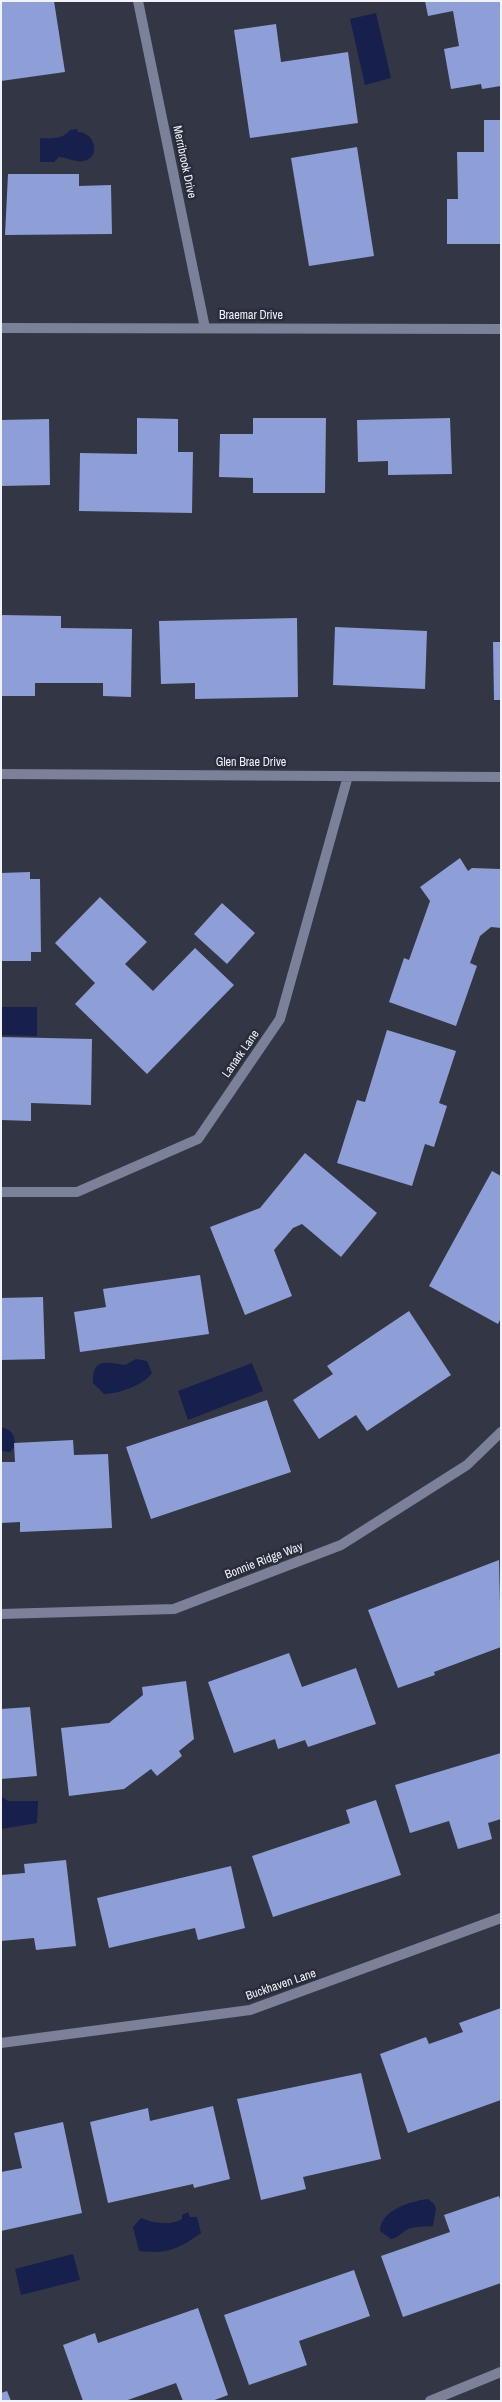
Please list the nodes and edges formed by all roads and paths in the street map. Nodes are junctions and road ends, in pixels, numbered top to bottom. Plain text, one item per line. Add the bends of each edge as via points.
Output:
1 (138, 1) edge
2 (1, 328) edge
3 (205, 328) junction
4 (501, 329) edge
5 (1, 774) edge
6 (348, 776) junction
7 (501, 776) edge
8 (1, 1192) edge
9 (501, 1432) edge
10 (1, 1614) edge
11 (501, 1918) edge
12 (1, 2043) edge
13 (501, 2372) edge
14 (430, 2401) edge

1 - 3 street, Merribrook Drive
2 - 3 street, Braemar Drive
3 - 4 street, Braemar Drive
5 - 6 street, Glen Brae Drive
6 - 7 street, Glen Brae Drive
6 - 8 street, Lanark Lane via 280,1019 198,1139 77,1192
9 - 10 street, Bonnie Ridge Way via 467,1465 340,1545 174,1609
11 - 12 street, Buckhaven Lane via 250,2010
13 - 14 street

